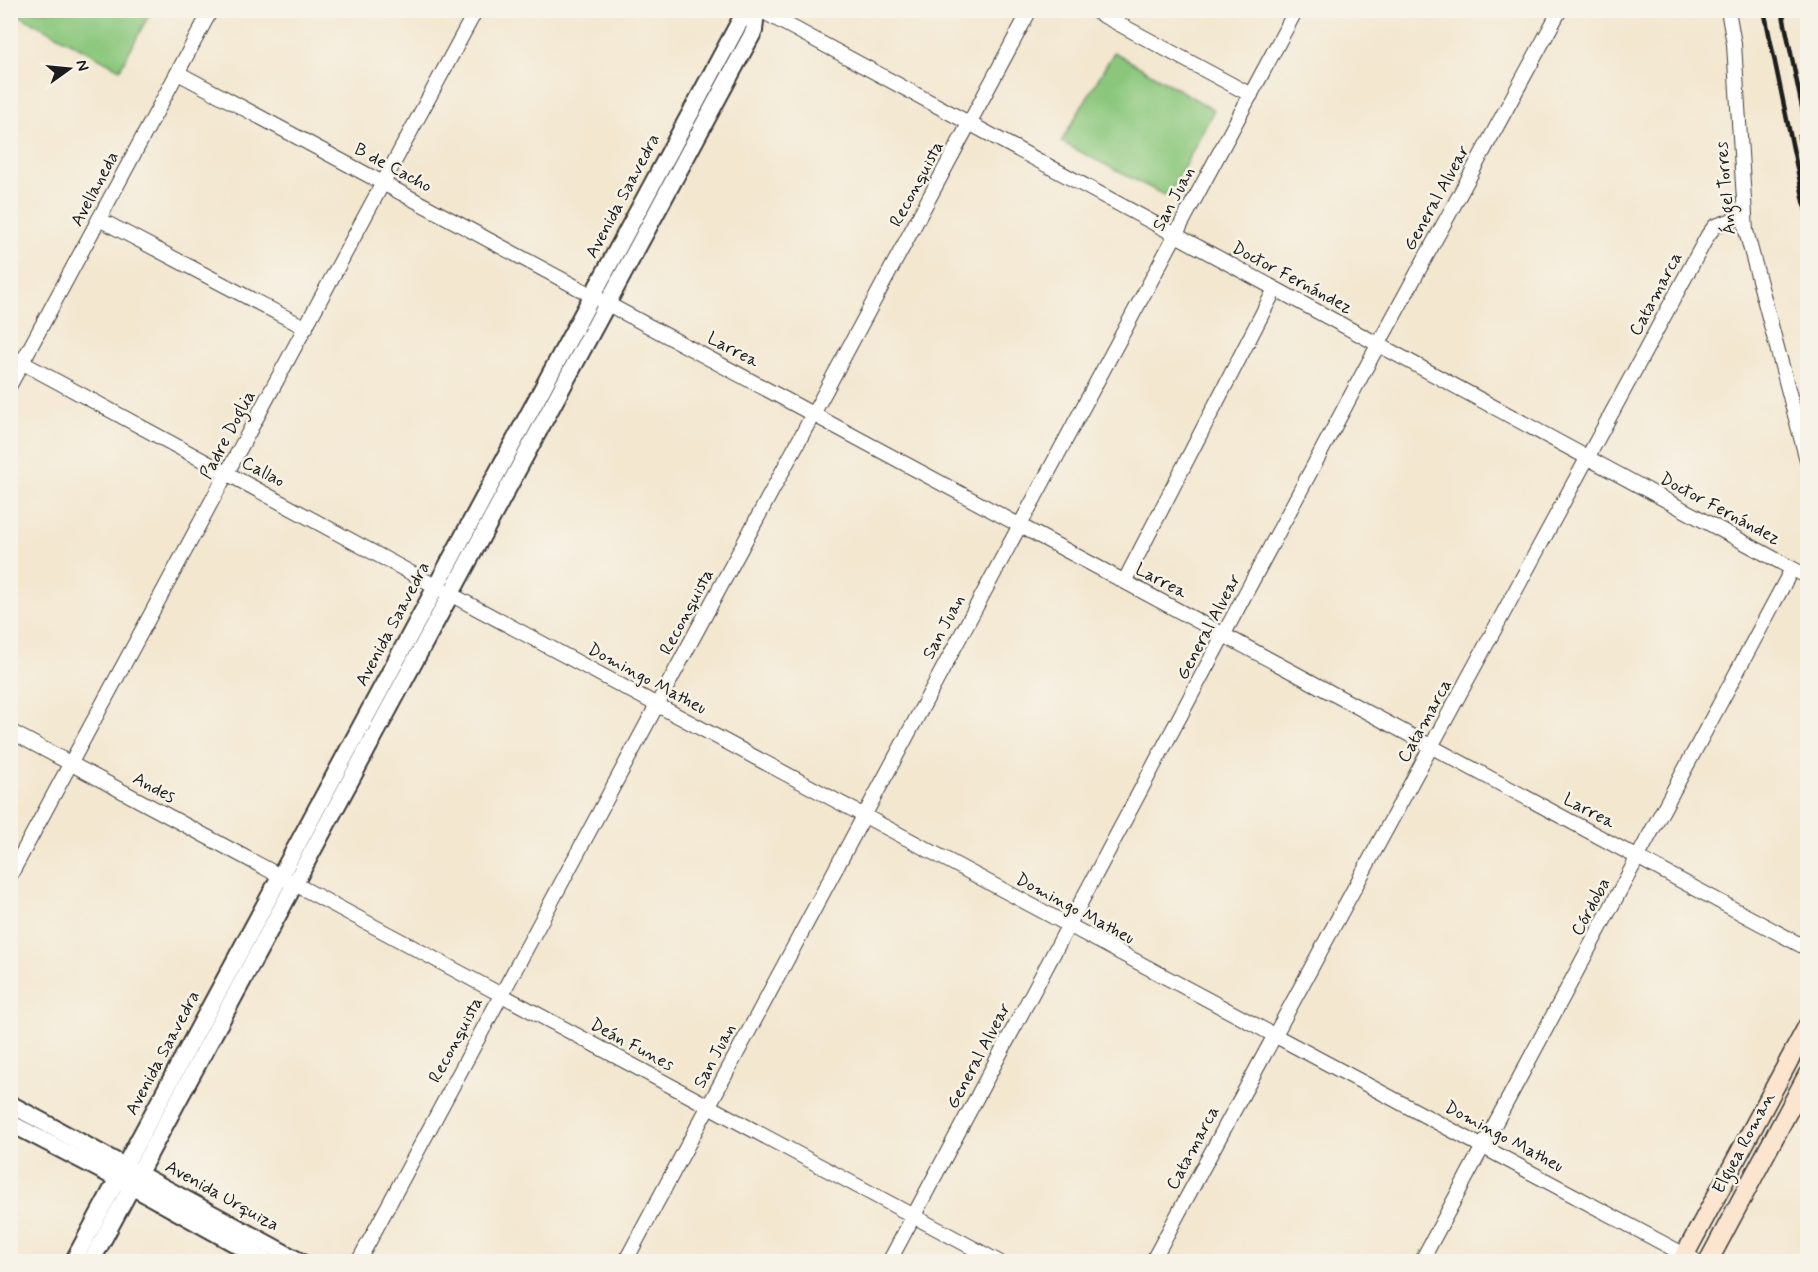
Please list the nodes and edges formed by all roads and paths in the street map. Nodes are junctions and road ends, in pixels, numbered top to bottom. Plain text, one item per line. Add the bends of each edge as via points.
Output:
1 (211, 10) edge
2 (476, 10) edge
3 (754, 10) edge
4 (760, 10) edge
5 (1030, 10) edge
6 (1093, 10) edge
7 (1296, 10) edge
8 (1560, 10) edge
9 (1728, 10) edge
10 (178, 73) junction
11 (1251, 95) junction
12 (970, 124) junction
13 (383, 183) junction
14 (1744, 216) junction
15 (99, 219) junction
16 (1175, 235) junction
17 (1275, 289) junction
18 (599, 299) junction
19 (306, 328) junction
20 (1378, 345) junction
21 (17, 359) edge
22 (10, 385) edge
23 (813, 414) junction
24 (1588, 459) junction
25 (1808, 464) edge
26 (228, 473) junction
27 (1020, 525) junction
28 (1792, 569) junction
29 (1808, 577) edge
30 (1124, 582) junction
31 (443, 590) junction
32 (1225, 635) junction
33 (657, 705) junction
34 (10, 731) edge
35 (1431, 747) junction
36 (71, 764) junction
37 (864, 816) junction
38 (1637, 858) junction
39 (10, 876) edge
40 (287, 880) junction
41 (1069, 926) junction
42 (1808, 949) edge
43 (501, 995) junction
44 (1808, 1025) edge
45 (1274, 1035) junction
46 (1808, 1074) edge
47 (10, 1104) edge
48 (708, 1106) junction
49 (10, 1123) edge
50 (1482, 1147) junction
51 (128, 1176) junction
52 (914, 1216) junction
53 (1688, 1259) edge
54 (73, 1262) edge
55 (91, 1262) edge
56 (268, 1262) edge
57 (301, 1262) edge
58 (358, 1262) edge
59 (625, 1262) edge
60 (889, 1262) edge
61 (999, 1262) edge
62 (1152, 1262) edge
63 (1421, 1262) edge
64 (1708, 1262) edge

1 - 10 street, Avellaneda
2 - 13 street, Padre Doglia
3 - 18 street, Avenida Saavedra via 754,31
4 - 12 street, Doctor Fernández
5 - 12 street, Reconquista
6 - 11 street
7 - 11 street, San Juan
8 - 20 street, General Alvear
9 - 14 street, Ángel Torres via 1736,65
10 - 13 street, B de Cacho
10 - 15 street, Avellaneda
11 - 16 street, San Juan
12 - 16 street, Doctor Fernández
12 - 23 street, Reconquista
13 - 18 street, B de Cacho
13 - 19 street, Padre Doglia
14 - 24 street, Catamarca via 1715,226 1708,235
14 - 25 street, Ángel Torres
15 - 19 street
15 - 21 street, Avellaneda
16 - 17 street, Doctor Fernández
16 - 27 street, San Juan
17 - 20 street, Doctor Fernández
17 - 30 street
18 - 23 street, Larrea
18 - 31 street, Avenida Saavedra
19 - 26 street, Padre Doglia
20 - 24 street, Doctor Fernández
20 - 32 street, General Alvear
21 - 22 street, Avellaneda
21 - 26 street, Callao
23 - 27 street, Larrea
23 - 33 street, Reconquista
24 - 28 street, Doctor Fernández
24 - 35 street, Catamarca
26 - 31 street, Callao
26 - 36 street, Padre Doglia
27 - 30 street, Larrea
27 - 37 street, San Juan
28 - 29 street, Doctor Fernández
28 - 38 street, Córdoba
30 - 32 street, Larrea
31 - 33 street, Domingo Matheu
31 - 40 street, Avenida Saavedra
32 - 35 street, Larrea
32 - 41 street, General Alvear
33 - 37 street, Domingo Matheu
33 - 43 street, Reconquista
34 - 36 street, Andes
35 - 38 street, Larrea
35 - 45 street, Catamarca
36 - 39 street, Padre Doglia
36 - 40 street, Andes
37 - 41 street, Domingo Matheu
37 - 48 street, San Juan
38 - 42 street, Larrea
38 - 50 street, Córdoba
40 - 43 street, Deán Funes
40 - 51 street, Avenida Saavedra
41 - 45 street, Domingo Matheu
41 - 52 street, General Alvear
43 - 48 street, Deán Funes
43 - 58 street, Reconquista
44 - 53 main road, Elguea Roman
45 - 50 street, Domingo Matheu
45 - 62 street, Catamarca
46 - 64 main road, Elguea Roman
47 - 51 street
48 - 52 street, Deán Funes
48 - 59 street, San Juan
49 - 51 street
50 - 53 street, Domingo Matheu
50 - 63 street, Córdoba
51 - 54 street, Avenida Saavedra
51 - 55 street, Avenida Saavedra
51 - 56 street, Avenida Urquiza
51 - 57 street, Avenida Urquiza
52 - 60 street, General Alvear
52 - 61 street, Deán Funes

